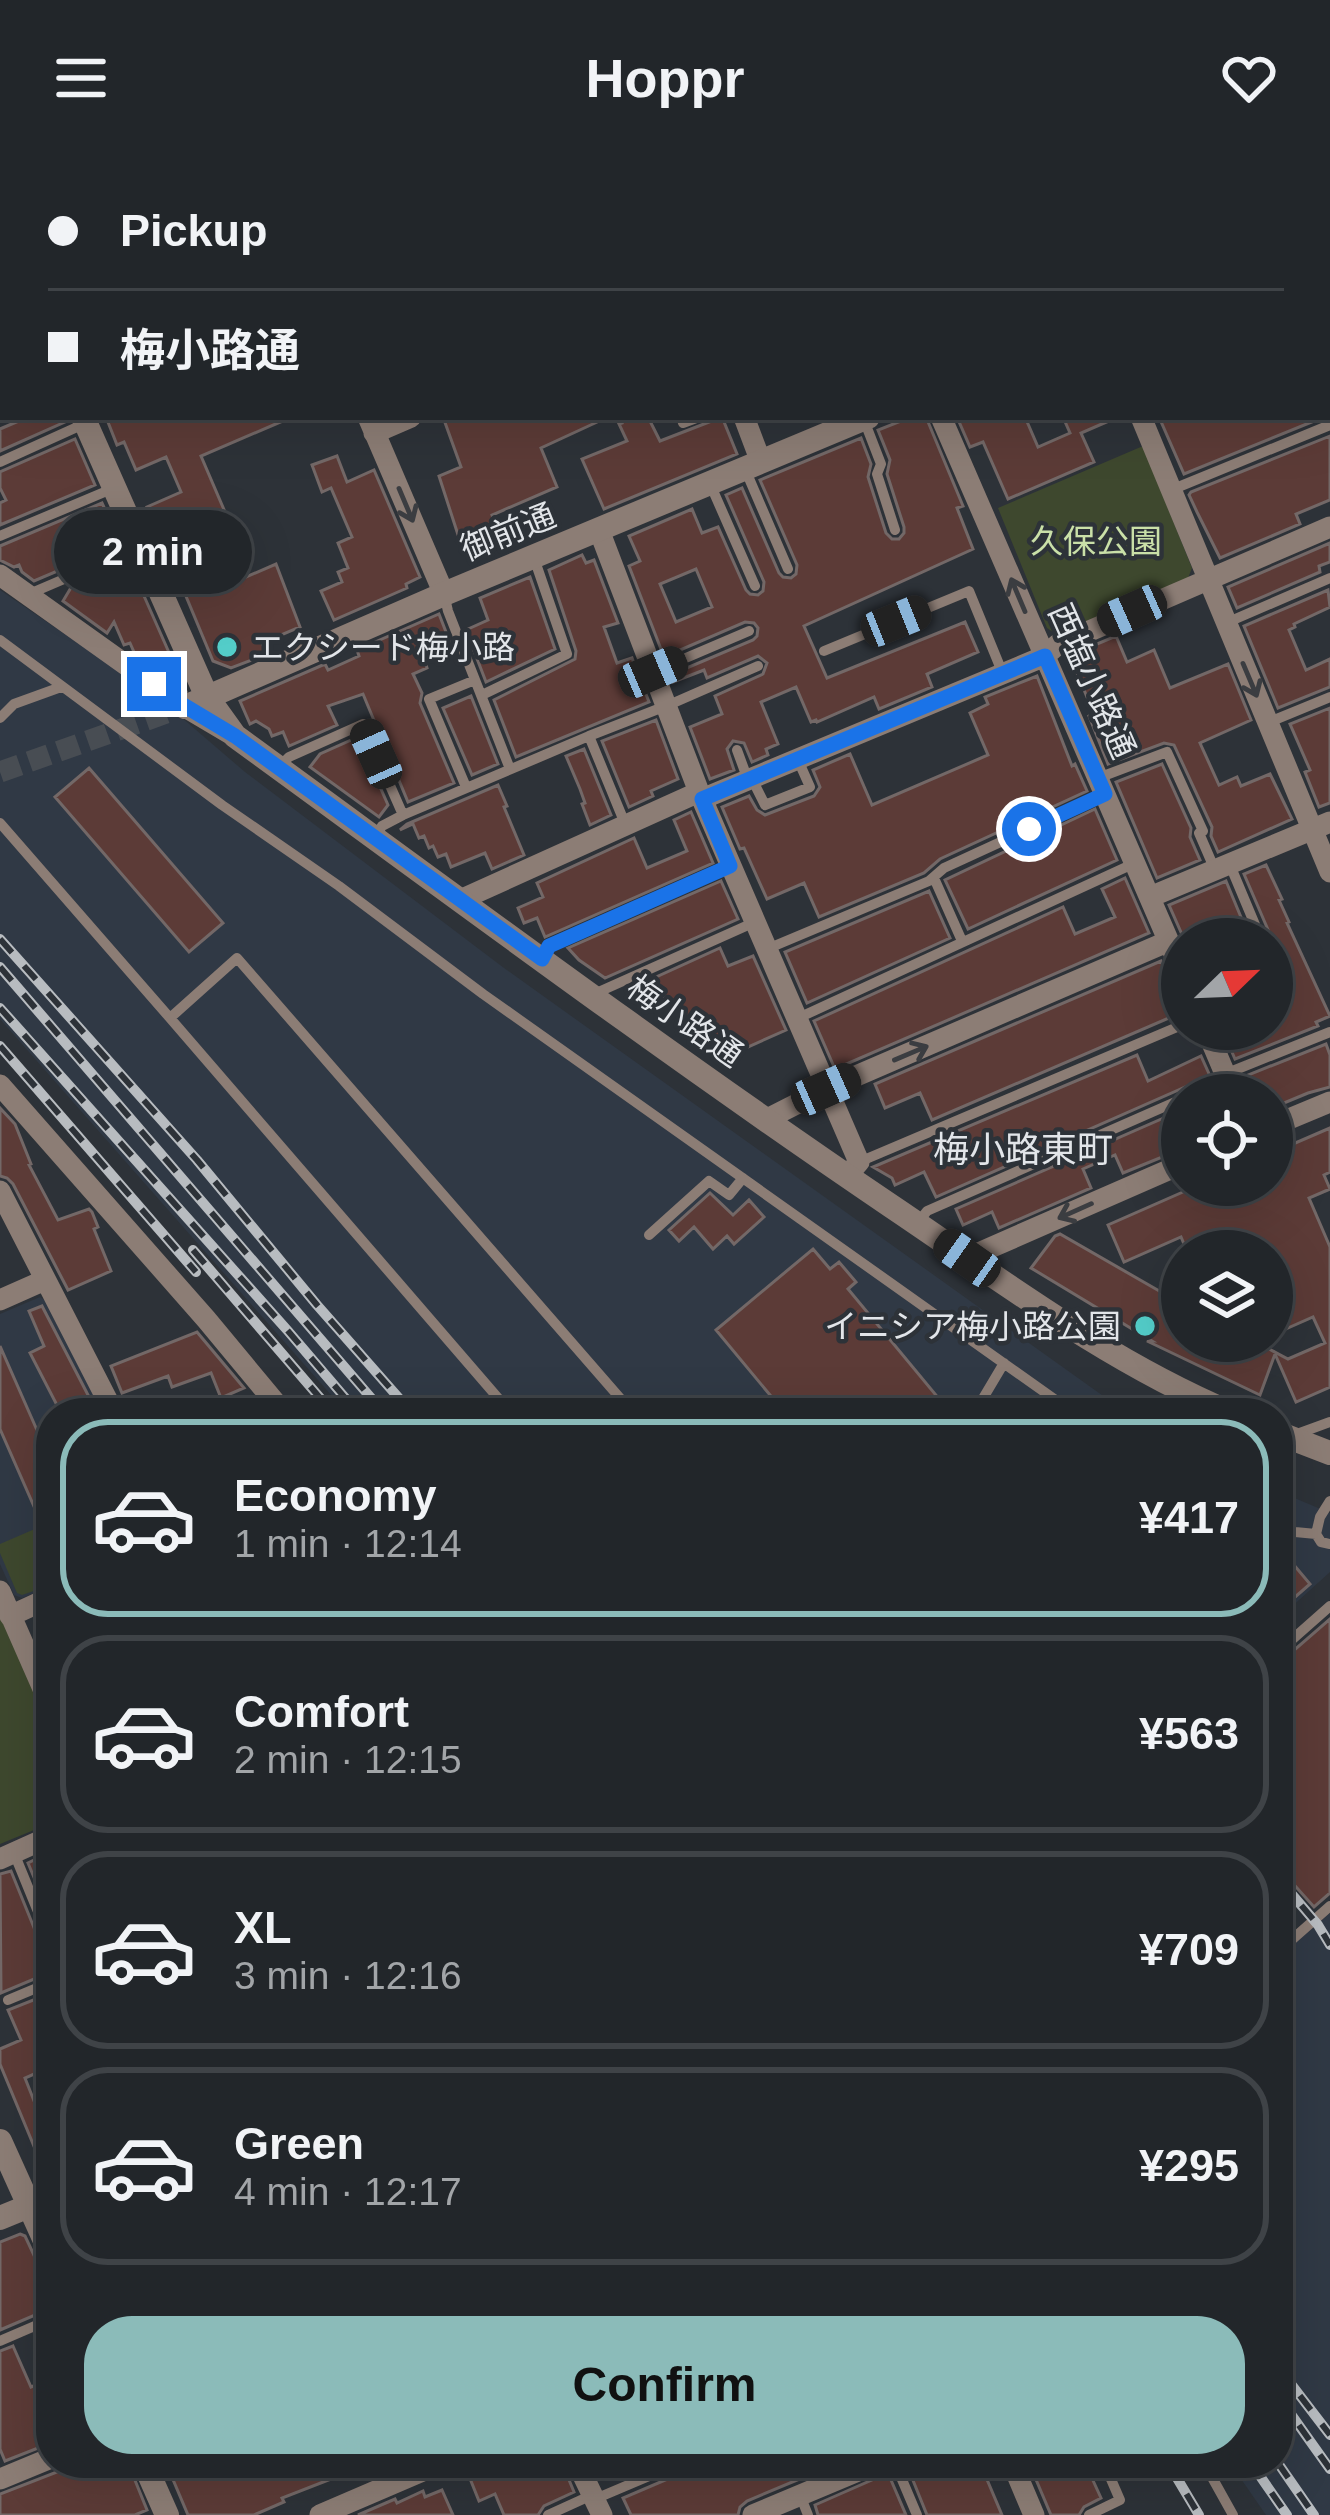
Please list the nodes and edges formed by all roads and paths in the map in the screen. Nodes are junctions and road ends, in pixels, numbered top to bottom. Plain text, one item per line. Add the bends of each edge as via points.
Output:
1 (84, 420) edge
2 (745, 420) edge
3 (861, 420) edge
4 (867, 420) edge
5 (942, 420) edge
6 (1142, 420) edge
7 (371, 425) edge
8 (1330, 425) edge
9 (0, 462) edge
10 (753, 465) junction
11 (710, 483) junction
12 (114, 488) junction
13 (1171, 490) junction
14 (599, 530) junction
15 (896, 530) dead end
16 (1329, 530) edge
17 (0, 536) edge
18 (140, 547) junction
19 (534, 558) junction
20 (788, 569) dead end
21 (0, 575) edge
22 (1207, 578) junction
23 (1330, 578) edge
24 (755, 586) dead end
25 (29, 594) junction
26 (444, 594) junction
27 (1226, 623) junction
28 (748, 631) dead end
29 (0, 640) edge
30 (824, 651) dead end
31 (1045, 656) junction
32 (758, 666) dead end
33 (653, 672) junction
34 (1003, 674) junction
35 (475, 680) junction
36 (61, 687) junction
37 (482, 694) junction
38 (1330, 697) edge
39 (189, 705) junction
40 (665, 705) junction
41 (0, 718) edge
42 (1268, 723) junction
43 (590, 736) junction
44 (736, 750) dead end
45 (278, 767) junction
46 (511, 769) junction
47 (750, 780) junction
48 (1102, 786) junction
49 (466, 787) junction
50 (701, 796) junction
51 (403, 815) junction
52 (0, 823) edge
53 (1321, 825) edge
54 (626, 826) junction
55 (375, 836) junction
56 (1135, 863) junction
57 (730, 866) junction
58 (1222, 867) junction
59 (1330, 872) edge
60 (934, 878) junction
61 (1150, 897) junction
62 (460, 900) junction
63 (1250, 918) edge
64 (755, 922) junction
65 (1161, 922) edge
66 (962, 941) junction
67 (1161, 944) edge
68 (767, 949) junction
69 (542, 959) junction
70 (591, 995) junction
71 (170, 1018) junction
72 (796, 1019) junction
73 (1330, 1032) edge
74 (1161, 1034) edge
75 (1247, 1074) edge
76 (0, 1085) edge
77 (826, 1089) junction
78 (1330, 1102) edge
79 (1161, 1108) edge
80 (1293, 1117) edge
81 (766, 1119) junction
82 (853, 1169) junction
83 (1161, 1173) edge
84 (743, 1178) junction
85 (0, 1191) edge
86 (917, 1224) junction
87 (649, 1235) dead end
88 (967, 1258) junction
89 (45, 1280) junction
90 (0, 1300) edge
91 (1004, 1363) junction
92 (106, 1398) edge
93 (272, 1398) edge
94 (498, 1398) edge
95 (620, 1398) edge
96 (983, 1398) edge
97 (1052, 1398) edge
98 (1200, 1398) edge
99 (1330, 1422) edge
100 (1293, 1432) edge
101 (1293, 1439) edge
102 (1330, 1453) edge
103 (1330, 1501) edge
104 (1293, 1531) edge
105 (1316, 1534) junction
106 (1330, 1544) edge
107 (0, 1591) edge
108 (36, 1604) edge
109 (1330, 1606) edge
110 (10, 1616) junction
111 (1293, 1639) edge
112 (36, 1674) edge
113 (36, 1843) edge
114 (7, 1856) edge
115 (1330, 1906) edge
116 (36, 1913) edge
117 (1293, 1939) edge
118 (36, 1988) edge
119 (8, 2000) dead end
120 (0, 2140) edge
121 (36, 2195) edge
122 (36, 2203) edge
123 (0, 2218) edge
124 (36, 2325) edge
125 (0, 2341) edge
126 (36, 2464) edge
127 (0, 2477) edge
128 (149, 2478) edge
129 (407, 2478) edge
130 (648, 2478) edge
131 (851, 2478) edge
132 (902, 2478) edge
133 (1018, 2478) edge
134 (1110, 2478) edge
135 (1212, 2478) edge
136 (1117, 2502) junction
137 (596, 2503) edge
138 (804, 2505) edge
139 (162, 2513) edge
140 (320, 2515) edge
141 (548, 2515) edge
142 (753, 2515) edge
143 (917, 2515) edge
144 (1034, 2515) edge
145 (1089, 2515) edge
146 (1122, 2515) edge
147 (1233, 2515) edge

1 - 9 lane
1 - 12 street, 梅小路通
2 - 10 street
3 - 10 street, 御前通
4 - 15 lane
31 -> 5 street, 西塩小路通
6 - 13 street
7 -> 26 street
8 - 13 lane
10 - 11 street, 御前通
10 - 20 lane
11 - 14 street, 御前通
11 - 24 lane
12 - 17 lane
12 - 18 street, 梅小路通
13 - 22 street
14 - 19 street, 御前通
14 - 33 street
16 - 22 street
18 - 25 lane
18 - 39 street, 梅小路通
19 - 26 street, 御前通
19 - 37 lane via 567,654
21 - 25 street
22 - 27 street
22 - 31 street
23 - 27 lane
25 - 39 street
26 - 35 lane
26 - 39 street, 御前通
27 -> 42 street
28 - 33 lane
29 - 36 lane
30 - 34 lane via 969,591
31 - 34 street
31 - 48 street, 西塩小路通
32 - 40 lane
33 - 40 street
34 - 47 street
35 - 37 lane
35 - 49 lane via 429,699
36 - 41 lane via 14,704
36 - 84 lane
37 - 46 lane
38 - 42 lane
39 - 45 street, 梅小路通
40 - 43 lane
40 - 50 street
42 - 53 street
43 - 46 lane
43 - 54 lane
44 - 47 lane
45 - 51 lane via 363,724
45 - 55 street, 梅小路通
46 - 49 lane
47 - 50 street
48 - 56 street, 西塩小路通
48 - 58 lane via 1167,752 1199,833
48 - 60 lane
49 - 51 lane
50 - 54 street
50 - 57 street
51 - 55 lane
52 - 71 lane
53 - 58 street
53 - 59 street
54 - 62 street
55 - 62 street, 梅小路通
56 - 61 street, 西塩小路通
56 - 66 lane
57 - 64 street
57 - 69 lane via 549,946
58 - 61 street
58 - 63 lane
60 - 66 lane
60 - 68 lane
61 - 65 street, 西塩小路通
62 - 69 street, 梅小路通
64 - 68 street
64 - 70 lane
66 - 72 lane
77 -> 67 street
68 - 72 street
69 - 70 street, 梅小路通
70 - 81 street, 梅小路通
71 - 94 lane
71 - 95 lane via 237,958
72 - 77 street
73 - 75 lane
74 - 82 lane
76 - 93 street
77 - 81 street
77 - 82 street
78 - 80 street
79 - 86 lane via 926,1211
81 - 82 street, 梅小路通
82 - 86 street, 梅小路通
83 -> 88 street
84 - 87 lane via 729,1195 709,1181
84 - 91 lane
85 - 89 street
86 - 88 street, 梅小路通
88 - 98 street, 梅小路通 via 1138,1368
89 - 90 street
89 - 92 street
91 - 96 lane
91 - 97 lane
99 - 100 lane
101 - 102 street
103 - 105 lane
104 - 105 lane
105 - 106 lane
107 - 110 street
108 - 110 street
109 - 111 lane
110 - 112 street
113 - 114 street
114 - 116 lane
115 - 117 lane
118 - 119 lane
120 - 121 street
122 - 123 street
124 - 125 lane
126 - 127 street
128 - 139 street
129 - 140 street
130 - 137 lane
131 - 138 street
132 - 143 lane
133 - 144 street
134 - 136 lane
135 - 147 lane
136 - 145 lane
136 - 146 lane
137 - 141 lane
138 - 142 street

